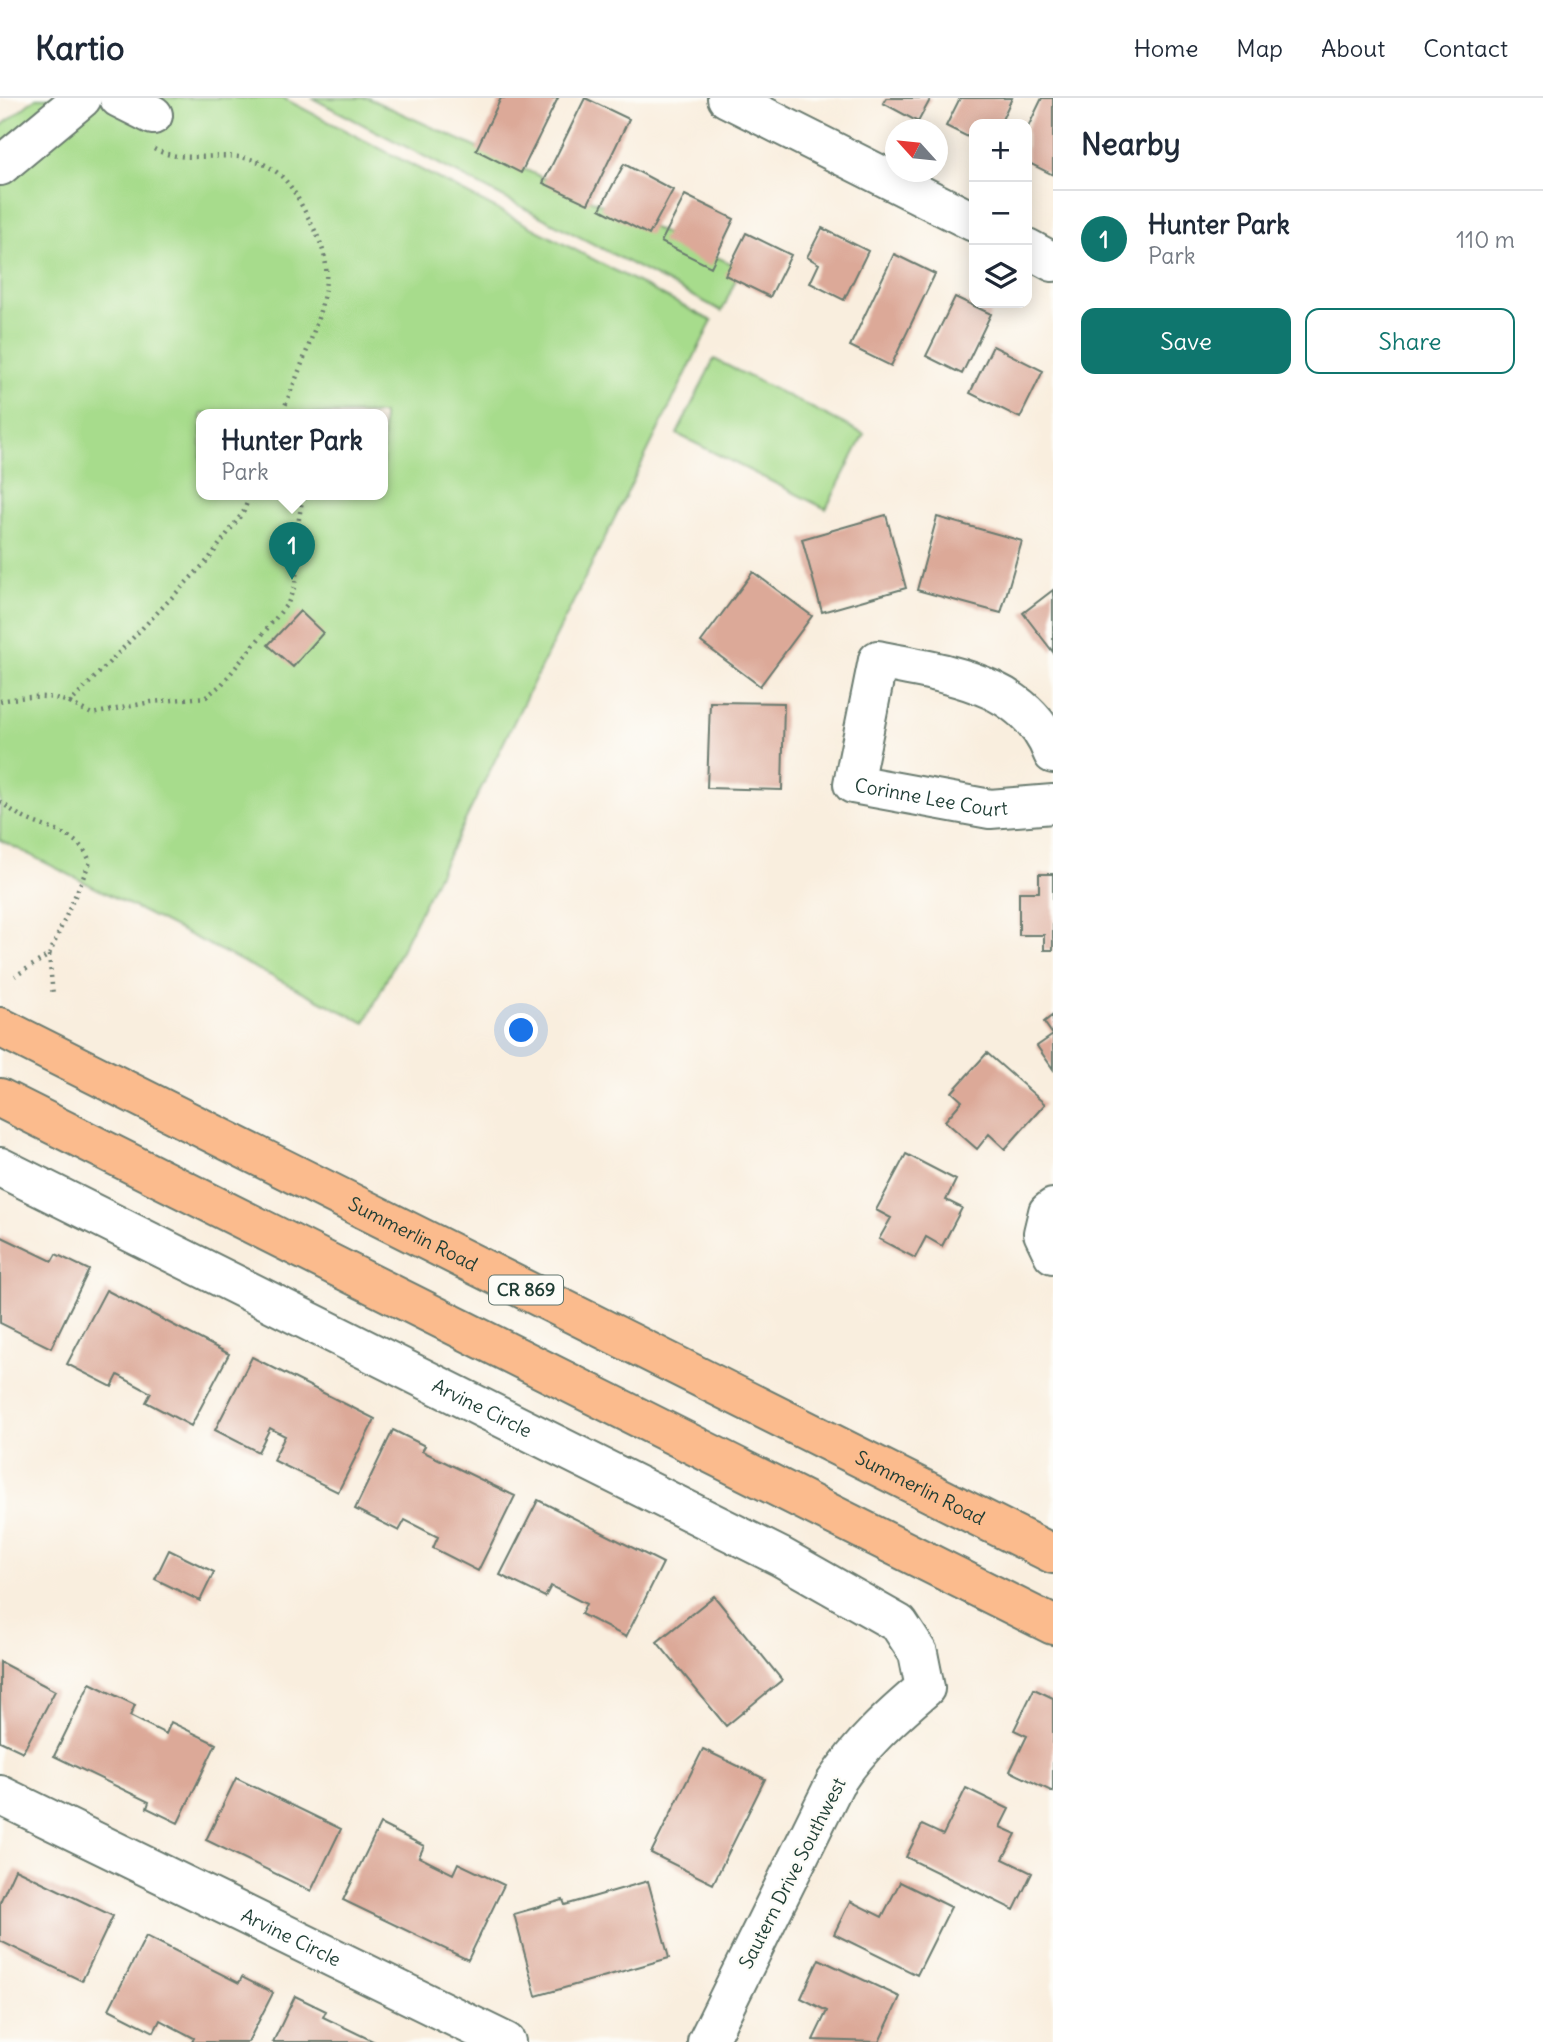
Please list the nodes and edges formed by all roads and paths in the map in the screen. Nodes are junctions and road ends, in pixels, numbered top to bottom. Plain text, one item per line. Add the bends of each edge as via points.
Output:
1 (82, 98) edge
2 (119, 98) edge
3 (727, 98) edge
4 (153, 132) joint
5 (0, 166) edge
6 (969, 219) edge
7 (1032, 251) edge
8 (1053, 262) edge
9 (284, 409) edge
10 (248, 500) edge
11 (303, 500) edge
12 (0, 701) edge
13 (70, 703) junction
14 (1053, 754) edge
15 (0, 802) edge
16 (1053, 804) edge
17 (50, 956) junction
18 (15, 976) dead end
19 (53, 995) dead end
20 (0, 1027) edge
21 (0, 1098) edge
22 (0, 1167) edge
23 (1053, 1208) edge
24 (1053, 1254) edge
25 (1053, 1554) edge
26 (1053, 1625) edge
27 (925, 1688) joint
28 (0, 1795) edge
29 (506, 2042) edge
30 (707, 2042) edge

1 - 5 street
2 - 4 street
3 - 6 street
4 - 9 path via 179,158 258,161 286,178 318,234 326,267 320,310
7 - 8 street
10 - 13 path via 208,560
11 - 13 path via 295,543 298,567 288,603 222,684 206,697 92,714
12 - 13 path via 27,696 56,697
14 - 16 street, Corinne Lee Court via 1018,704 1001,692 878,660 853,784 990,809
15 - 17 path via 72,838 86,850 90,862
17 - 18 path
17 - 19 path
20 - 25 main road, Summerlin Road / CR 869
21 - 26 main road
22 - 27 street, Arvine Circle via 837,1587 899,1624 918,1653
23 - 24 street via 1043,1233
27 - 30 street, Sautern Drive Southwest via 878,1729 835,1783
28 - 29 street, Arvine Circle

